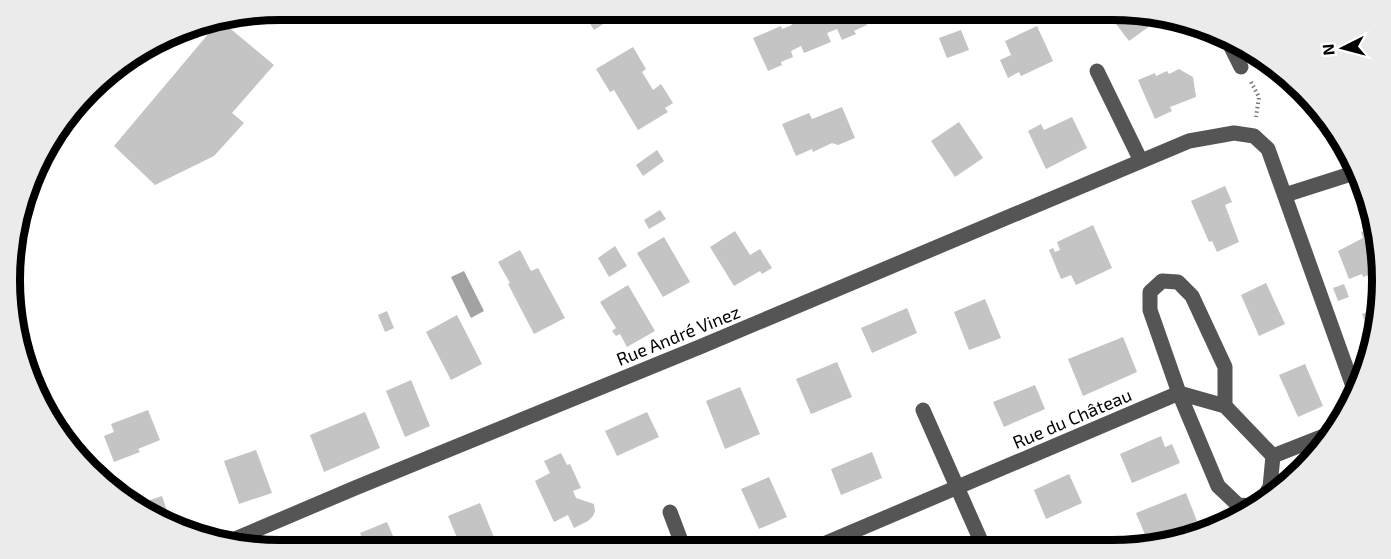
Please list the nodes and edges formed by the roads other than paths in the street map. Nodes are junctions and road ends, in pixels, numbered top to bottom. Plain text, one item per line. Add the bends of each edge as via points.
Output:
1 (1232, 49) edge
2 (1241, 67) road end
3 (1097, 71) dead end
4 (1142, 160) junction
5 (1349, 174) edge
6 (1285, 195) junction
7 (1351, 381) edge
8 (1179, 393) junction
9 (1225, 406) junction
10 (923, 410) dead end
11 (1318, 438) edge
12 (1273, 456) junction
13 (1270, 486) edge
14 (958, 488) junction
15 (1242, 505) edge
16 (670, 512) dead end
17 (241, 536) edge
18 (681, 540) edge
19 (834, 540) edge
20 (981, 540) edge

1 - 2 street
3 - 4 street
4 - 6 street, Rue André Vinez via 1189,141 1234,132 1254,136 1268,149
4 - 17 street, Rue André Vinez
5 - 6 street
6 - 7 street
8 - 9 street
8 - 9 street via 1150,310 1150,292 1162,281 1178,282 1192,296 1225,367
8 - 14 street, Rue du Château
8 - 15 street via 1218,486
9 - 12 street
10 - 14 street
11 - 12 street
12 - 13 street
14 - 19 street, Rue du Château
14 - 20 street
16 - 18 street

